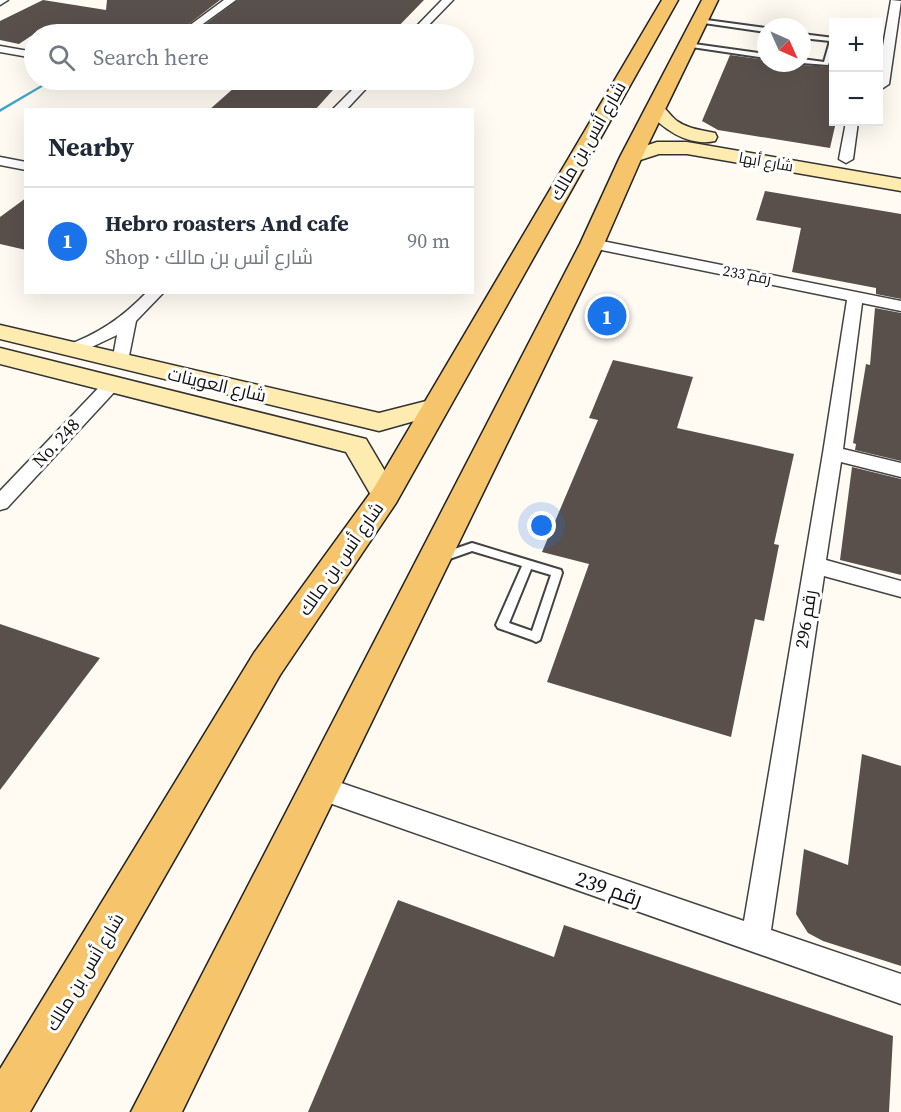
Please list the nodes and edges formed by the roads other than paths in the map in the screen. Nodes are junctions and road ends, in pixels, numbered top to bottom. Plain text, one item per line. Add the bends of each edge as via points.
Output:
1 (231, 0) edge
2 (448, 0) edge
3 (670, 0) edge
4 (896, 0) edge
5 (897, 13) edge
6 (699, 22) edge
7 (197, 24) edge
8 (424, 24) edge
9 (757, 29) edge
10 (811, 37) edge
11 (0, 49) edge
12 (757, 51) edge
13 (24, 53) edge
14 (811, 62) edge
15 (884, 85) edge
16 (358, 90) edge
17 (340, 108) edge
18 (655, 108) junction
19 (851, 126) edge
20 (716, 146) junction
21 (631, 157) junction
22 (846, 159) junction
23 (0, 161) edge
24 (24, 166) edge
25 (901, 167) edge
26 (901, 185) edge
27 (592, 244) junction
28 (154, 294) edge
29 (855, 297) junction
30 (901, 306) edge
31 (128, 322) junction
32 (0, 332) edge
33 (71, 350) junction
34 (0, 356) edge
35 (116, 373) junction
36 (290, 402) junction
37 (434, 407) junction
38 (278, 427) junction
39 (833, 453) junction
40 (901, 470) edge
41 (386, 495) junction
42 (0, 503) edge
43 (432, 562) junction
44 (528, 564) junction
45 (814, 565) junction
46 (901, 589) edge
47 (318, 787) junction
48 (755, 940) junction
49 (901, 989) edge
50 (2, 1112) edge
51 (156, 1112) edge

1 - 7 street
2 - 8 street
3 - 37 main road, شارع أنس بن مالك
4 - 5 street
5 - 15 street
6 - 9 lane
6 - 12 lane
6 - 18 main road
10 - 14 lane via 833,40 826,64
11 - 13 street
16 - 17 street
18 - 20 street, شارع أبها via 665,123
18 - 21 main road
19 - 22 street
20 - 21 street, شارع أبها via 672,146
20 - 22 street, شارع أبها
20 - 26 street, شارع أبها
21 - 27 main road
22 - 25 street, شارع أبها
23 - 24 street
27 - 29 street, رقم 233
27 - 43 main road
28 - 31 street
29 - 30 street, رقم 233
29 - 39 street, رقم 296
31 - 33 street via 103,338
31 - 35 street
32 - 33 street, شارع العوينات
33 - 35 street, شارع العوينات
34 - 35 street, شارع العوينات
35 - 36 street, شارع العوينات
35 - 38 street, شارع العوينات
35 - 42 street, No. 248
36 - 37 street, شارع العوينات via 379,422
36 - 38 street via 312,412 319,420 308,428
37 - 41 main road, شارع أنس بن مالك
38 - 41 street, شارع العوينات via 356,445
39 - 40 street
39 - 45 street, رقم 296
41 - 50 main road, شارع أنس بن مالك via 267,664
43 - 44 lane via 472,547
43 - 47 main road
44 - 44 lane via 502,626 536,637 557,573
45 - 46 street
45 - 48 street, رقم 296
47 - 48 street, رقم 239
47 - 51 main road
48 - 49 street, رقم 239

